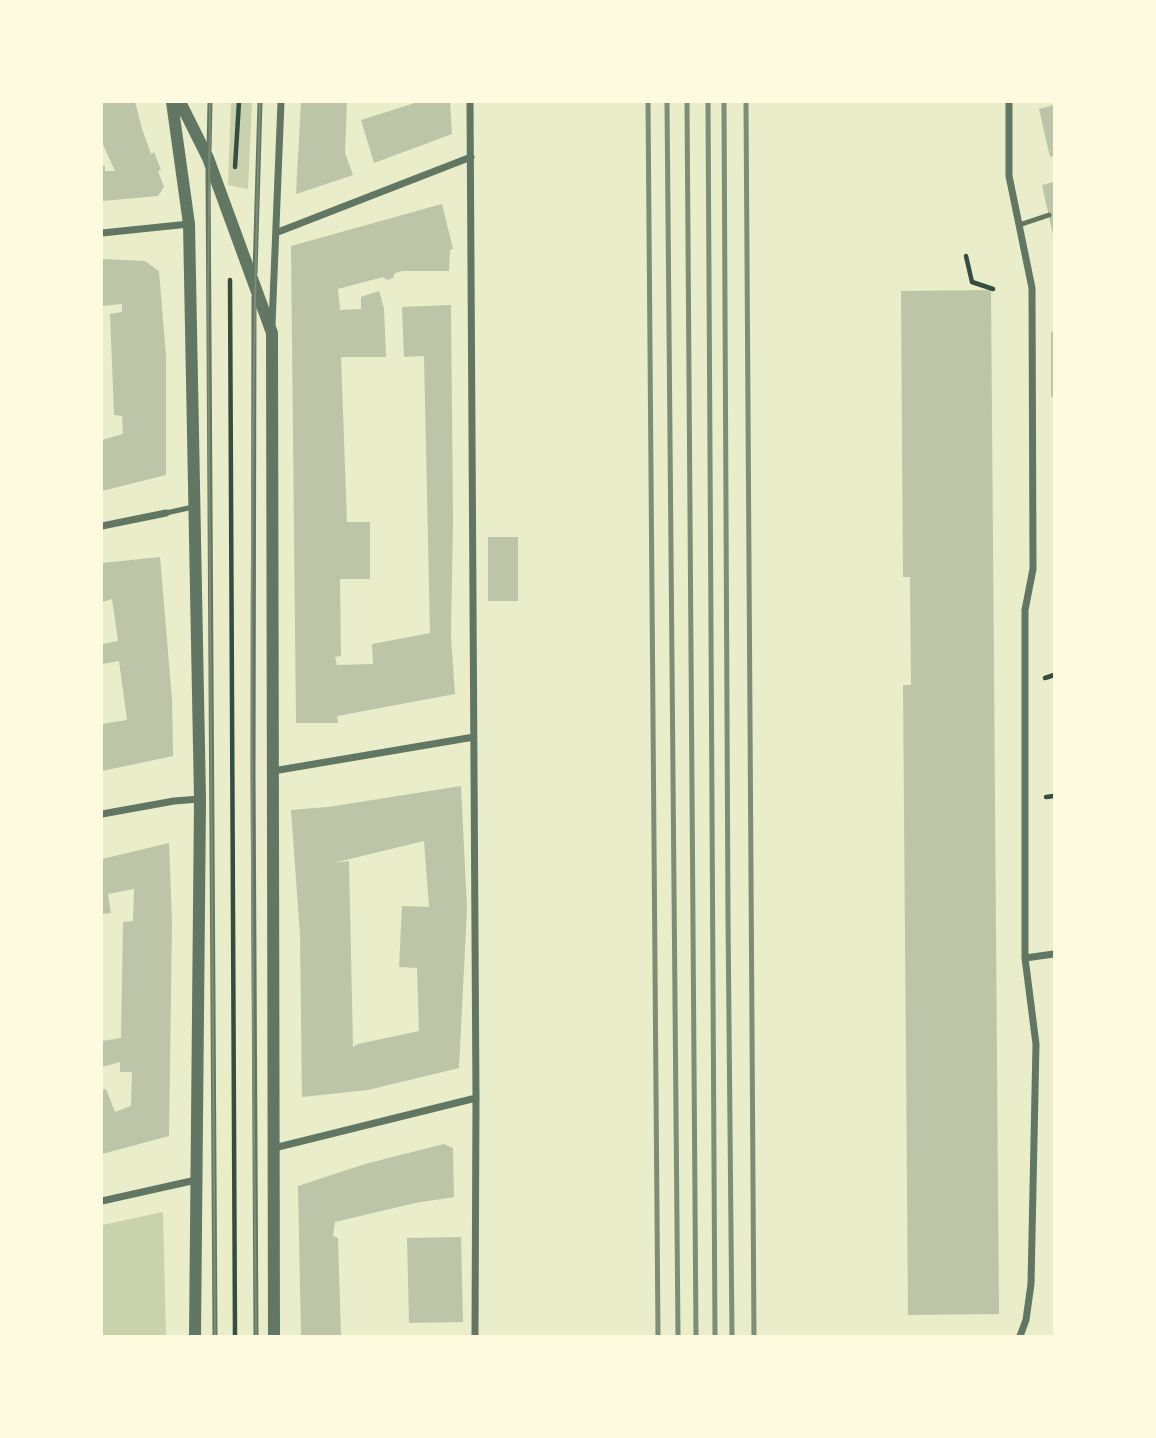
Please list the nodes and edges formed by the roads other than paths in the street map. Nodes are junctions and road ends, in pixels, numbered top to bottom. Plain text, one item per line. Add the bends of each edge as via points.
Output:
1 (172, 102) edge
2 (180, 102) edge
3 (210, 102) edge
4 (260, 102) edge
5 (281, 102) edge
6 (470, 102) edge
7 (1009, 102) edge
8 (471, 157) junction
9 (208, 158) junction
10 (1049, 215) dead end
11 (189, 223) junction
12 (1019, 225) junction
13 (278, 232) junction
14 (102, 233) edge
15 (254, 280) junction
16 (272, 333) junction
17 (193, 507) junction
18 (166, 513) joint
19 (102, 526) edge
20 (474, 737) junction
21 (273, 771) junction
22 (200, 799) junction
23 (102, 814) edge
24 (1055, 954) edge
25 (1025, 958) junction
26 (476, 1098) junction
27 (274, 1148) junction
28 (196, 1180) junction
29 (102, 1201) edge
30 (195, 1336) edge
31 (215, 1336) edge
32 (256, 1336) edge
33 (274, 1336) edge
34 (475, 1336) edge
35 (1020, 1336) edge

1 - 11 street
2 - 9 street
3 - 9 lane
4 - 15 lane
5 - 13 street
6 - 8 street
7 - 12 street via 1009,176
8 - 13 street
8 - 20 street
9 - 15 street
9 - 31 lane
10 - 12 lane
11 - 14 street
11 - 17 street
12 - 25 street via 1032,302 1033,569 1025,610
13 - 16 street
15 - 16 street
15 - 32 lane
16 - 21 street
17 - 18 lane
17 - 22 street
18 - 19 street
20 - 21 street
20 - 26 street
21 - 27 street
22 - 23 street
22 - 28 street
24 - 25 street
25 - 35 street via 1036,1044 1031,1284 1027,1320
26 - 27 street
26 - 34 street
27 - 33 street
28 - 29 street
28 - 30 street

